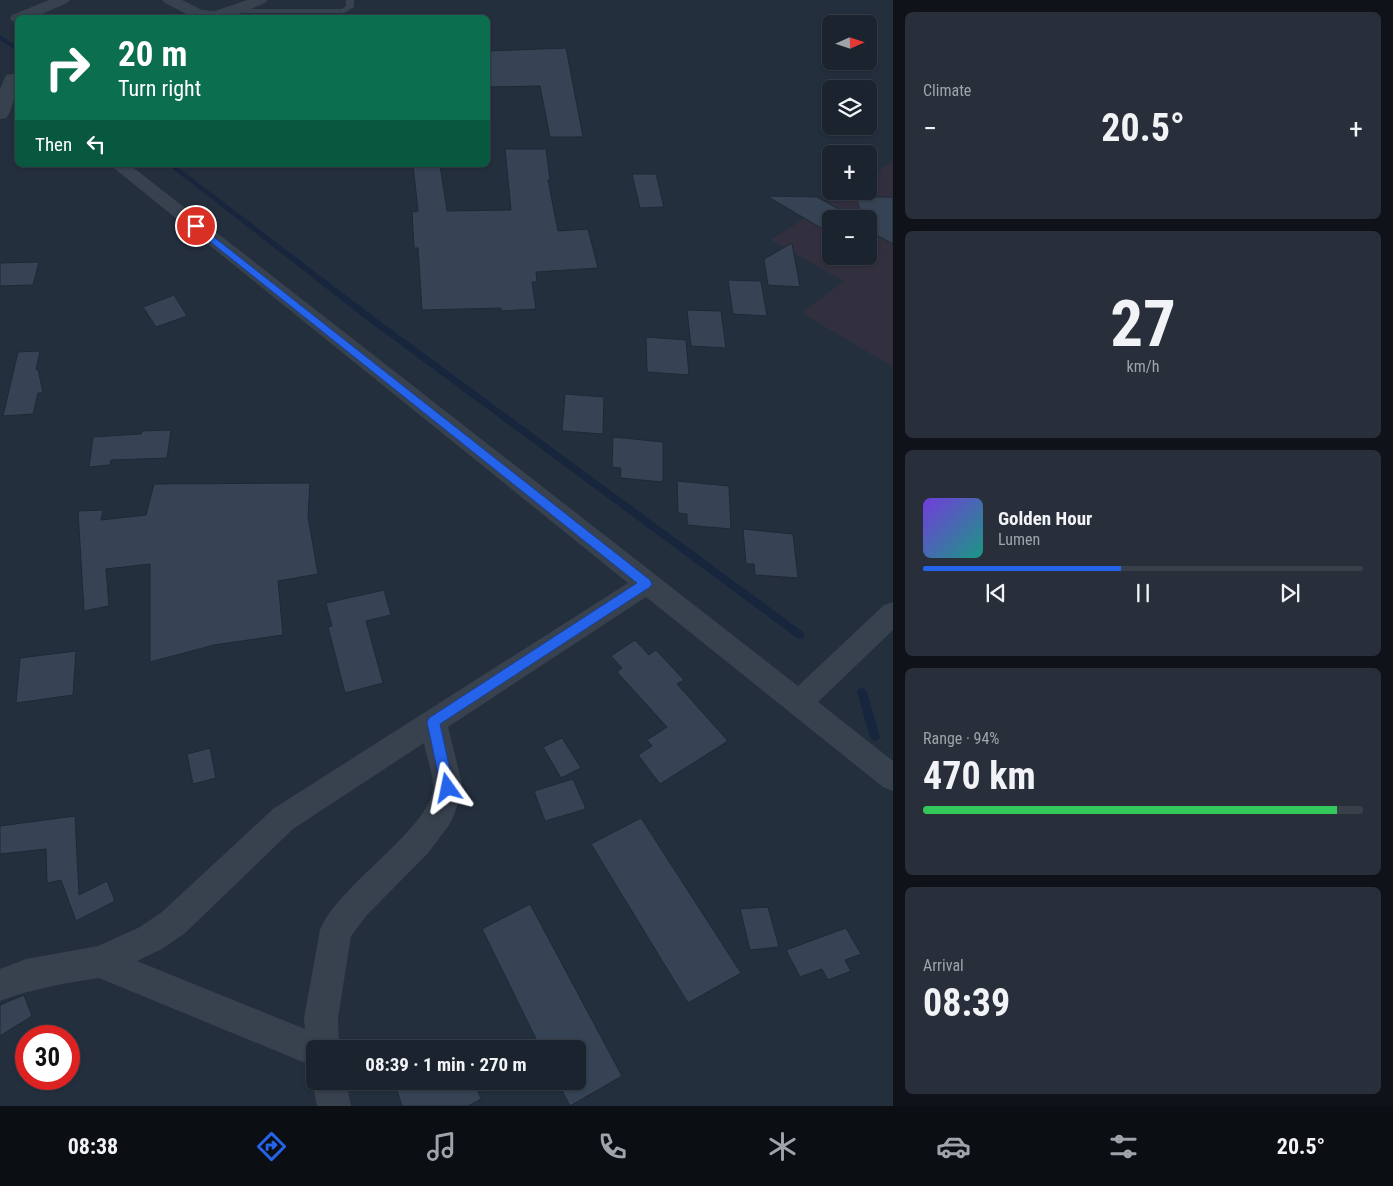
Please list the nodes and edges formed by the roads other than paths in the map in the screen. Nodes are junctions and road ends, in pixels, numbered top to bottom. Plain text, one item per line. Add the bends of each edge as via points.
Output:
1 (62, 0) edge
2 (170, 0) edge
3 (260, 0) edge
4 (350, 0) edge
5 (232, 12) junction
6 (25, 15) edge
7 (206, 15) edge
8 (218, 15) edge
9 (15, 19) edge
10 (0, 25) edge
11 (10, 78) edge
12 (0, 114) edge
13 (123, 167) edge
14 (646, 584) junction
15 (893, 613) edge
16 (800, 703) junction
17 (434, 722) junction
18 (893, 778) edge
19 (99, 962) junction
20 (0, 985) edge
21 (322, 1040) edge
22 (306, 1046) edge
23 (331, 1090) edge
24 (334, 1106) edge

1 - 6 street
2 - 7 street
3 - 5 street
4 - 5 lane via 350,8 344,11
5 - 8 street
9 - 10 street
11 - 12 street
13 - 14 street
14 - 16 street
14 - 17 street
15 - 16 street
16 - 18 street
17 - 19 street via 283,819 173,922 151,938
17 - 21 street via 448,788 439,815 336,930 321,1018
19 - 20 street via 26,975
19 - 22 street
23 - 24 street

